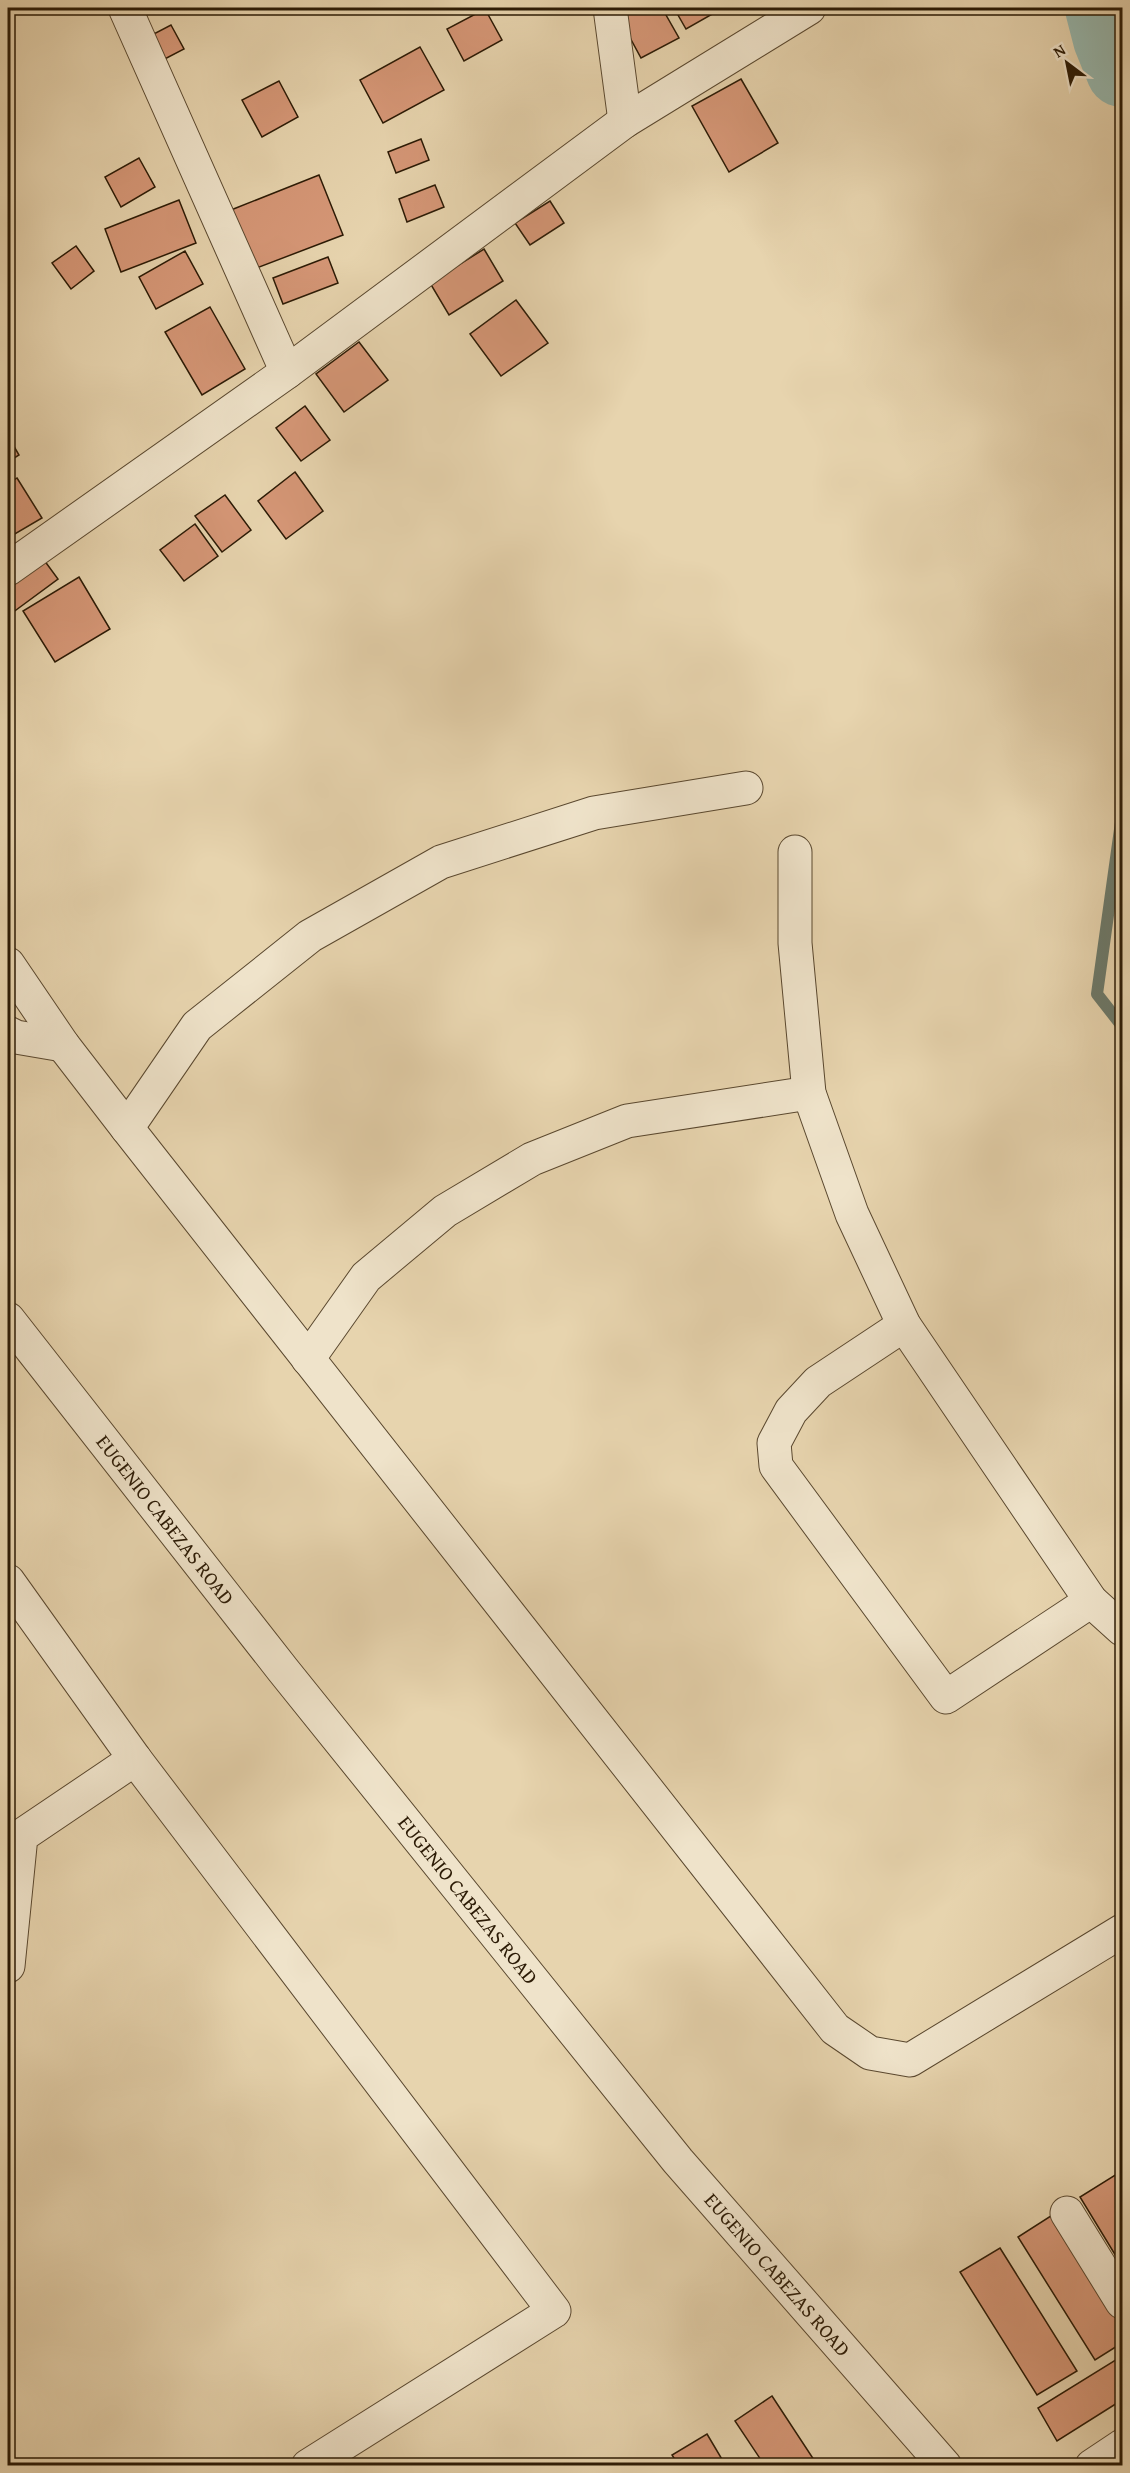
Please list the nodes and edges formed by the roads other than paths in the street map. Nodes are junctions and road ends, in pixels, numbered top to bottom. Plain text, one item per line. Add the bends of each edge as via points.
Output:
1 (125, 8) edge
2 (610, 8) edge
3 (809, 8) edge
4 (625, 122) junction
5 (286, 372) junction
6 (8, 569) edge
7 (747, 788) dead end
8 (795, 852) dead end
9 (8, 964) edge
10 (8, 1033) edge
11 (63, 1045) junction
12 (808, 1093) junction
13 (127, 1128) junction
14 (8, 1319) edge
15 (904, 1325) junction
16 (308, 1359) junction
17 (8, 1581) edge
18 (1091, 1601) junction
19 (1122, 1629) edge
20 (135, 1759) junction
21 (14, 1834) edge
22 (1122, 1931) edge
23 (8, 1966) edge
24 (1067, 2213) dead end
25 (1122, 2302) edge
26 (1122, 2446) edge
27 (308, 2466) edge
28 (945, 2466) edge
29 (1092, 2466) edge

1 - 5 street
2 - 4 street
3 - 4 street
4 - 5 street
5 - 6 street
7 - 13 street via 594,813 441,862 310,936 197,1026
8 - 12 street via 795,943
9 - 11 street
10 - 11 street
11 - 13 street
12 - 15 street via 852,1214
12 - 16 street via 627,1121 532,1159 445,1211 366,1277
13 - 16 street
14 - 28 street, EUGENIO CABEZAS ROAD via 283,1670 671,2151
15 - 18 street
15 - 18 street via 818,1382 791,1411 774,1443 776,1466 946,1697
16 - 22 street via 835,2029 870,2053 910,2060
17 - 20 street
18 - 19 street
20 - 21 street
20 - 27 street via 554,2311
21 - 23 street
24 - 25 street
26 - 29 street

